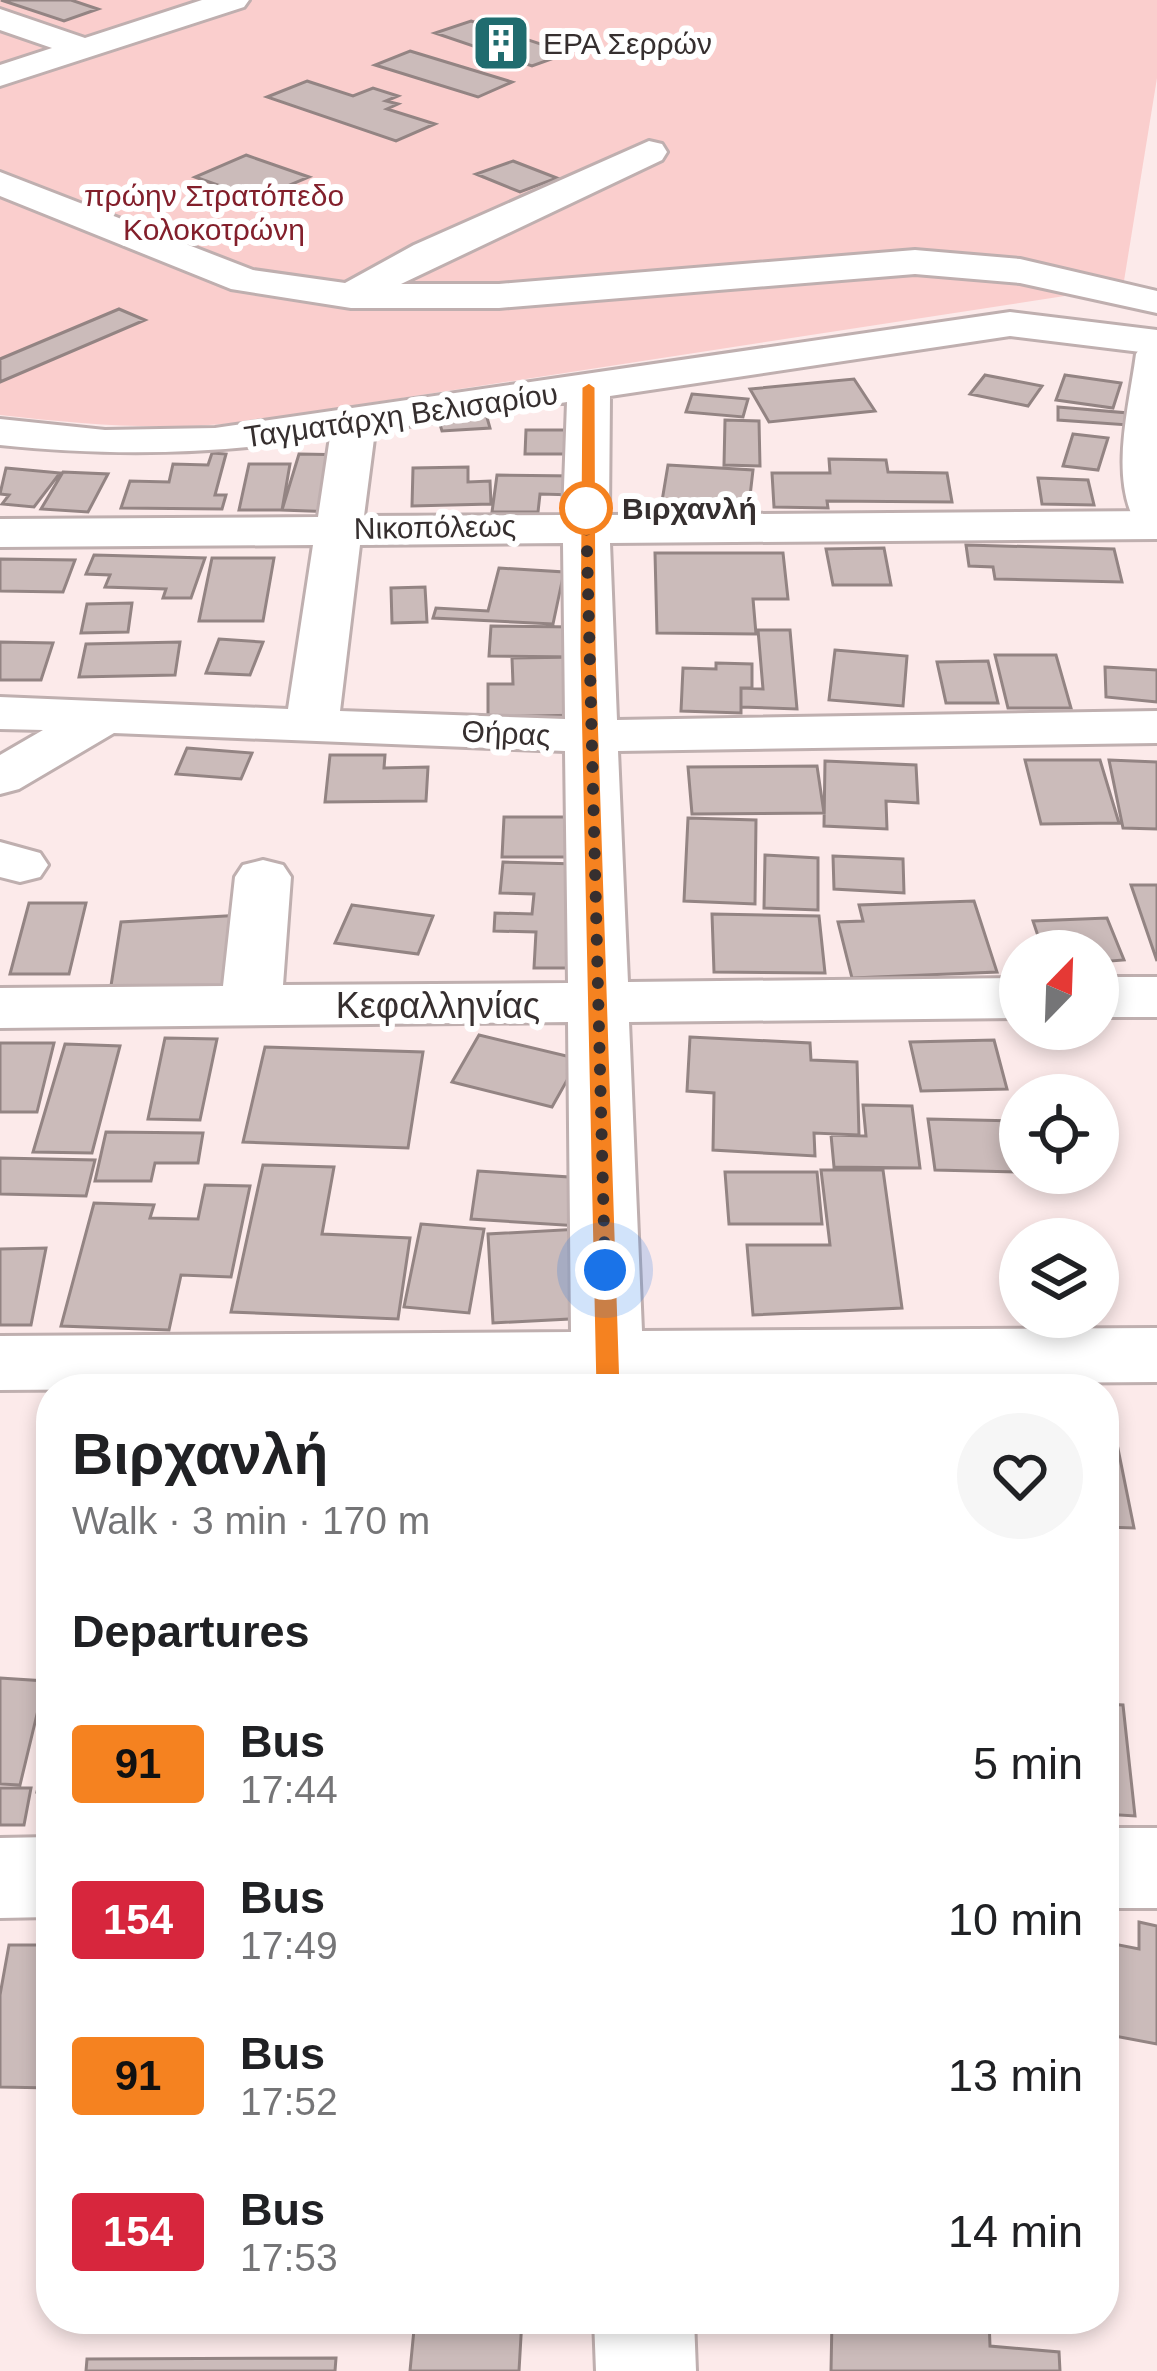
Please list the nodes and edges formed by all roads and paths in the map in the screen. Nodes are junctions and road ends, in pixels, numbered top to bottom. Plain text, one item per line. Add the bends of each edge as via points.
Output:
1 (233, 0) edge
2 (0, 19) edge
3 (83, 48) junction
4 (0, 76) edge
5 (649, 152) dead end
6 (0, 183) edge
7 (351, 296) junction
8 (1155, 316) edge
9 (1157, 354) edge
10 (589, 387) junction
11 (353, 422) junction
12 (0, 432) edge
13 (1157, 523) edge
14 (586, 526) junction
15 (339, 528) junction
16 (0, 533) edge
17 (0, 713) edge
18 (110, 713) junction
19 (312, 724) junction
20 (1157, 727) edge
21 (590, 736) junction
22 (0, 778) edge
23 (263, 877) dead end
24 (1119, 997) edge
25 (1157, 997) edge
26 (999, 998) edge
27 (598, 1004) junction
28 (250, 1007) junction
29 (0, 1008) edge
30 (1157, 1354) edge
31 (0, 1363) edge
32 (608, 1374) edge
33 (1119, 1868) edge
34 (1157, 1868) edge
35 (36, 1877) edge
36 (0, 1878) edge
37 (645, 2334) edge
38 (646, 2371) edge

1 - 3 street
2 - 3 street
3 - 4 street
5 - 7 street
6 - 7 street via 245,281
7 - 8 street via 499,296 915,262 1020,271
8 - 10 street, Ταγματάρχη Βελισαρίου via 1010,323
9 - 13 street via 1144,457
10 - 11 street, Ταγματάρχη Βελισαρίου
10 - 14 street
11 - 12 street, Ταγματάρχη Βελισαρίου via 164,445
11 - 15 street
13 - 14 street, Νικοπόλεως
14 - 15 street, Νικοπόλεως
14 - 21 street
15 - 16 street, Νικοπόλεως
15 - 19 street
17 - 18 street, Θήρας
18 - 19 street, Θήρας
18 - 22 street
19 - 21 street, Θήρας
20 - 21 street, Θήρας
21 - 27 street
23 - 28 street
24 - 25 street
26 - 27 street, Κεφαλληνίας
27 - 28 street, Κεφαλληνίας
27 - 32 street
28 - 29 street, Κεφαλληνίας
30 - 32 street
31 - 32 street
33 - 34 street
35 - 36 street
37 - 38 street

